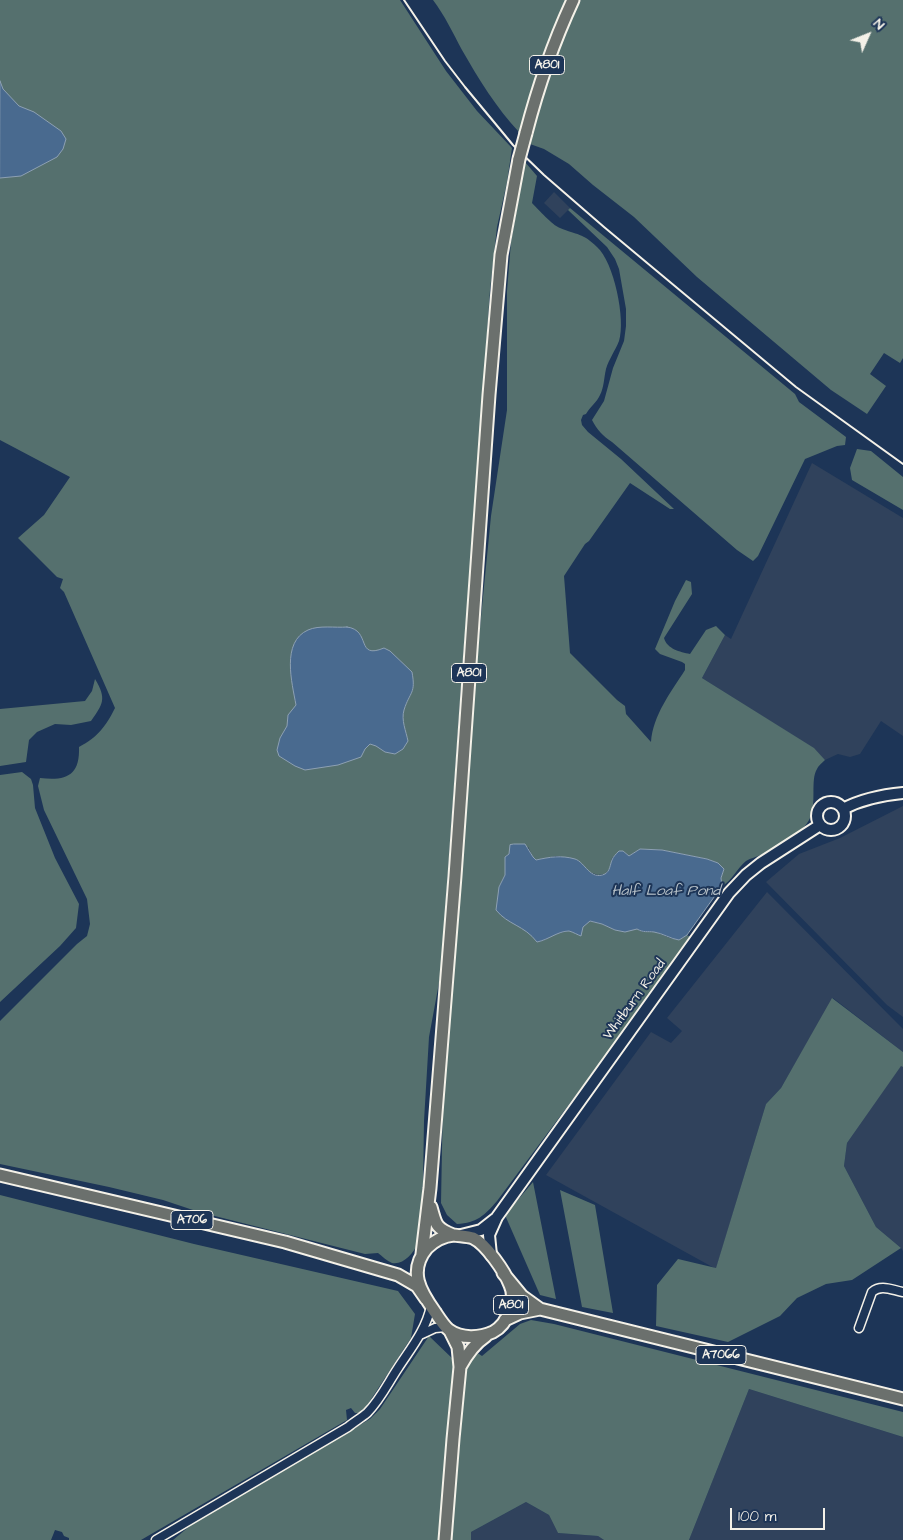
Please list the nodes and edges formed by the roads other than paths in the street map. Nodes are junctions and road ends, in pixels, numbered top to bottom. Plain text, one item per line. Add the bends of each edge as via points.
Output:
1 (573, 0) edge
2 (903, 793) edge
3 (843, 809) junction
4 (820, 825) junction
5 (0, 1174) edge
6 (430, 1188) junction
7 (497, 1217) junction
8 (455, 1235) junction
9 (491, 1255) junction
10 (421, 1256) junction
11 (383, 1272) junction
12 (503, 1273) junction
13 (903, 1292) edge
14 (429, 1303) junction
15 (540, 1309) junction
16 (506, 1320) junction
17 (859, 1328) dead end
18 (448, 1329) junction
19 (493, 1332) junction
20 (420, 1335) junction
21 (460, 1367) junction
22 (903, 1400) edge
23 (156, 1540) edge
24 (445, 1540) edge

1 - 6 main road, A801, bridge via 540,84 526,133 501,254
2 - 3 main road via 874,797
3 - 4 main road via 844,819 838,828 830,830
3 - 4 main road via 833,803 824,804 818,812
4 - 7 main road, Whitburn Road via 760,863 729,893
5 - 11 main road, A706 via 284,1242
6 - 8 main road, A801 via 434,1220 442,1231
6 - 10 main road, A801
7 - 8 main road, Whitburn Road via 481,1230
7 - 9 main road, Whitburn Road via 489,1235
8 - 9 main road, A801 via 472,1238
8 - 10 main road via 438,1239
9 - 12 main road, A801
10 - 11 main road, A706 via 400,1271
10 - 14 main road, A801 via 417,1275
11 - 14 main road, A706 via 398,1275 417,1286
12 - 15 main road, A7066 via 522,1296
12 - 16 main road, A801 via 511,1286 512,1300
13 - 17 street via 875,1289
14 - 18 main road, A801
14 - 20 street via 428,1319
15 - 16 main road, A7066
15 - 22 main road, A7066
16 - 19 main road, A801
18 - 19 main road, A801 via 473,1337
18 - 20 street via 435,1328
18 - 21 main road, A801 via 458,1347
19 - 21 main road, A801 via 475,1344
20 - 23 street via 366,1414
21 - 24 main road, A801

